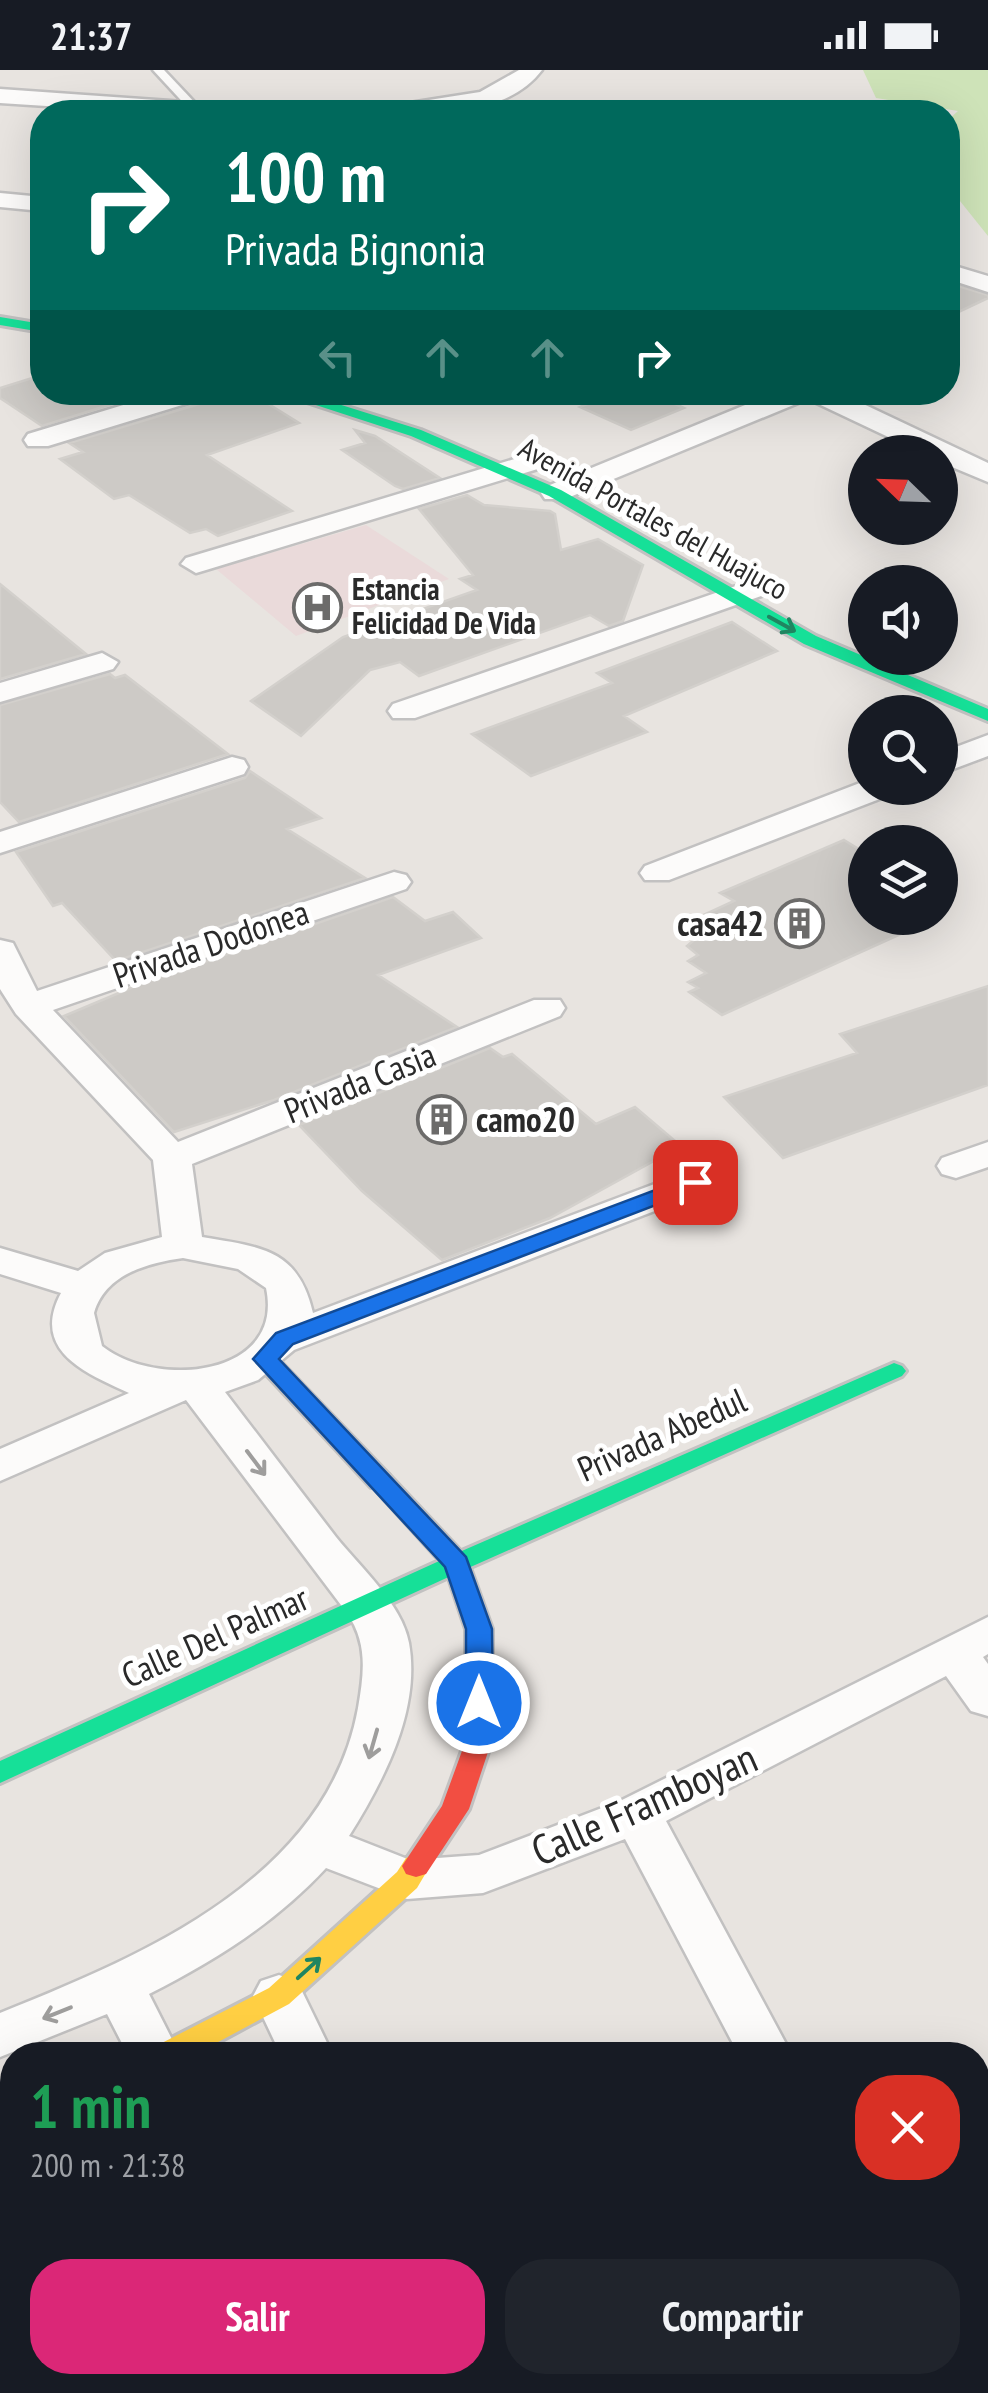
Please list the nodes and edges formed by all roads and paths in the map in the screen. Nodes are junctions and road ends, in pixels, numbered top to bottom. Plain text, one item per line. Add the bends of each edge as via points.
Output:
1 (158, 70) edge
2 (530, 70) edge
3 (0, 96) edge
4 (65, 100) edge
5 (186, 100) edge
6 (460, 100) edge
7 (0, 200) edge
8 (30, 203) edge
9 (960, 274) edge
10 (988, 284) edge
11 (0, 321) edge
12 (30, 326) edge
13 (0, 337) edge
14 (30, 341) edge
15 (153, 405) edge
16 (325, 405) edge
17 (378, 405) edge
18 (770, 405) edge
19 (842, 405) edge
20 (38, 440) dead end
21 (519, 466) junction
22 (988, 474) edge
23 (568, 488) junction
24 (196, 564) dead end
25 (745, 592) junction
26 (848, 630) edge
27 (102, 662) dead end
28 (943, 675) edge
29 (0, 693) edge
30 (988, 693) edge
31 (404, 710) dead end
32 (988, 716) edge
33 (988, 745) edge
34 (958, 757) edge
35 (232, 767) dead end
36 (848, 800) edge
37 (0, 843) edge
38 (657, 873) dead end
39 (394, 882) dead end
40 (0, 951) edge
41 (29, 1006) junction
42 (547, 1008) dead end
43 (172, 1158) junction
44 (695, 1182) dead end
45 (182, 1246) junction
46 (0, 1261) edge
47 (86, 1286) junction
48 (275, 1349) junction
49 (894, 1370) dead end
50 (189, 1386) junction
51 (0, 1466) edge
52 (457, 1563) junction
53 (366, 1607) junction
54 (972, 1644) edge
55 (988, 1699) edge
56 (0, 1773) edge
57 (637, 1814) junction
58 (320, 1845) junction
59 (407, 1880) junction
60 (120, 1987) junction
61 (279, 1996) junction
62 (0, 2036) edge
63 (148, 2042) edge
64 (192, 2042) edge
65 (300, 2042) edge
66 (759, 2042) edge

1 - 5 lane
2 - 6 street via 496,93
3 - 4 street
7 - 8 street
9 - 10 street
11 - 12 street
13 - 14 street
15 - 20 street
16 - 21 street, Avenida Portales del Huajuco
17 - 21 street, Avenida Portales del Huajuco
18 - 23 street
19 - 22 street
21 - 23 street, Avenida Portales del Huajuco
21 - 24 street
23 - 25 street, Avenida Portales del Huajuco
25 - 26 street, Avenida Portales del Huajuco
25 - 31 street
25 -> 32 street, Avenida Portales del Huajuco via 897,680
27 - 29 street
28 - 30 street
33 - 34 street
35 - 37 street
36 - 38 street
39 - 41 street, Privada Dodonea
40 - 41 street
41 - 43 street
42 - 43 street, Privada Casia
43 - 45 street
44 - 48 street
45 - 47 street via 127,1258
45 - 48 street via 234,1252 275,1272 290,1292 294,1316
46 - 47 street
47 - 50 street via 73,1321 86,1355 127,1378
48 - 50 street via 234,1376
48 - 52 street
49 - 52 street, Privada Abedul
50 - 51 street
50 -> 53 street
52 - 53 street, Calle Del Palmar
52 - 59 street via 479,1629 479,1740 455,1809
53 - 56 street, Calle Del Palmar
53 -> 58 street via 386,1639 382,1712 367,1764
54 - 55 street
54 - 57 street, Calle Framboyan
57 - 59 street, Calle Framboyan via 484,1874
57 - 66 street
58 - 59 street, Calle Framboyan
58 - 60 street via 268,1899
61 -> 59 street
60 -> 62 street
60 - 63 street
61 - 64 street
61 - 65 street

